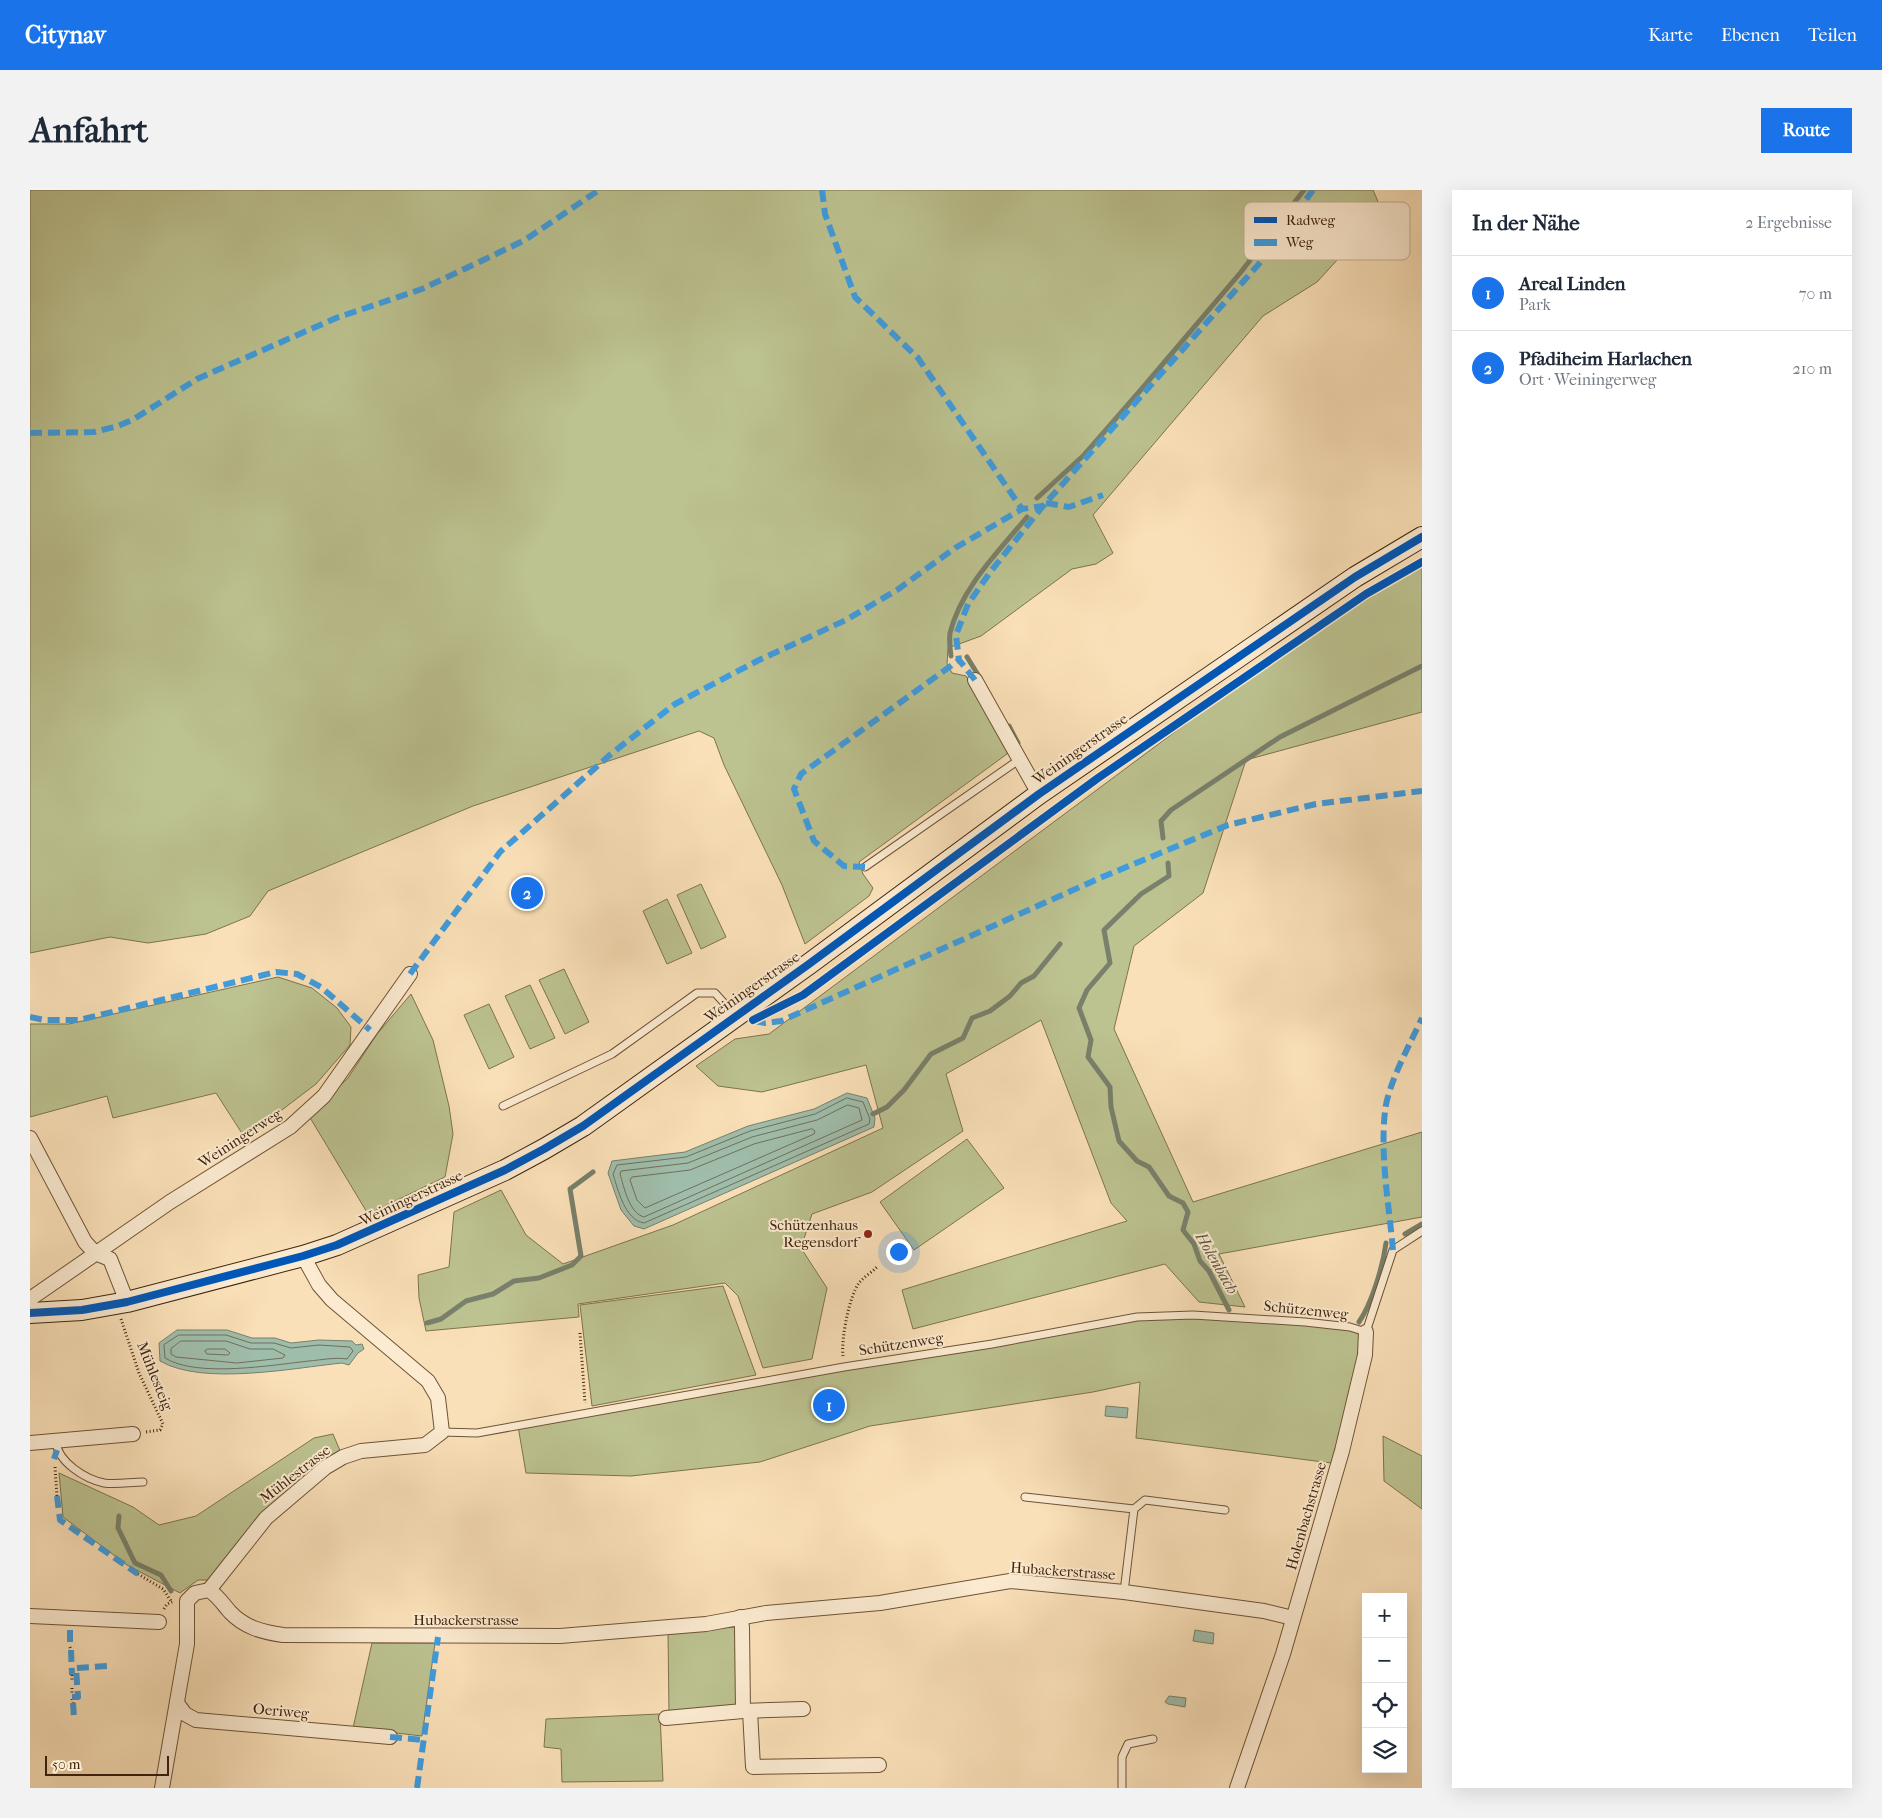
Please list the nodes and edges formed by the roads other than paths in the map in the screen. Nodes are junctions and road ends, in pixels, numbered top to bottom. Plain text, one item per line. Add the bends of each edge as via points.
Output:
1 (1422, 538) edge
2 (975, 680) dead end
3 (1020, 759) junction
4 (1039, 794) junction
5 (865, 867) dead end
6 (410, 974) dead end
7 (735, 1016) junction
8 (503, 1106) dead end
9 (30, 1138) edge
10 (1422, 1231) edge
11 (95, 1253) junction
12 (303, 1256) junction
13 (30, 1299) edge
14 (122, 1303) junction
15 (30, 1313) edge
16 (1366, 1332) junction
17 (442, 1432) junction
18 (133, 1434) road end
19 (56, 1442) junction
20 (30, 1443) edge
21 (143, 1482) dead end
22 (1025, 1497) dead end
23 (1134, 1509) junction
24 (1225, 1510) dead end
25 (209, 1590) junction
26 (1124, 1592) junction
27 (30, 1616) edge
28 (740, 1617) junction
29 (1293, 1618) junction
30 (159, 1622) road end
31 (176, 1703) junction
32 (803, 1709) dead end
33 (746, 1711) junction
34 (666, 1718) dead end
35 (390, 1737) dead end
36 (1153, 1739) dead end
37 (879, 1765) dead end
38 (162, 1788) edge
39 (1122, 1788) edge
40 (1237, 1788) edge

1 - 4 street, Weiningerstrasse via 1355,577
2 - 3 street
3 - 4 street
3 - 5 lane
4 - 7 street, Weiningerstrasse
6 - 11 street, Weiningerweg via 324,1096 290,1127
7 - 8 lane via 715,993 696,993 612,1054
7 - 12 street, Weiningerstrasse via 544,1150 365,1234
9 - 11 street via 85,1242
10 - 16 lane, Holenbachstrasse via 1393,1250
11 - 13 street, Weiningerweg
11 - 14 street via 110,1259
12 - 14 street, Weiningerstrasse
12 - 17 street via 319,1285 332,1300 428,1381 438,1398
14 - 15 street, Weiningerstrasse via 82,1310
16 - 17 lane, Schützenweg via 1304,1322 1162,1315 1137,1317 477,1434
16 - 29 street, Holenbachstrasse via 1366,1355 1356,1400
17 - 25 street, Mühlestrasse via 425,1445 361,1451 326,1467 266,1518
18 - 19 street
19 - 20 street
19 - 21 lane via 57,1450 78,1472 104,1483
22 - 23 lane
23 - 24 lane via 1145,1500
23 - 26 lane
25 - 28 street, Hubackerstrasse via 221,1598 230,1613 257,1632 283,1635 560,1636 706,1624
25 - 31 street, Mühlestrasse via 196,1593 187,1601 187,1644
26 - 28 street, Hubackerstrasse via 1010,1581 880,1603
26 - 29 street, Hubackerstrasse
27 - 30 street
28 - 33 street
29 - 40 street, Holenbachstrasse
31 - 35 street, Oeriweg via 185,1714 196,1720
31 - 38 street
32 - 33 street
33 - 34 street
33 - 37 street via 753,1768
36 - 39 lane via 1128,1744 1122,1757

